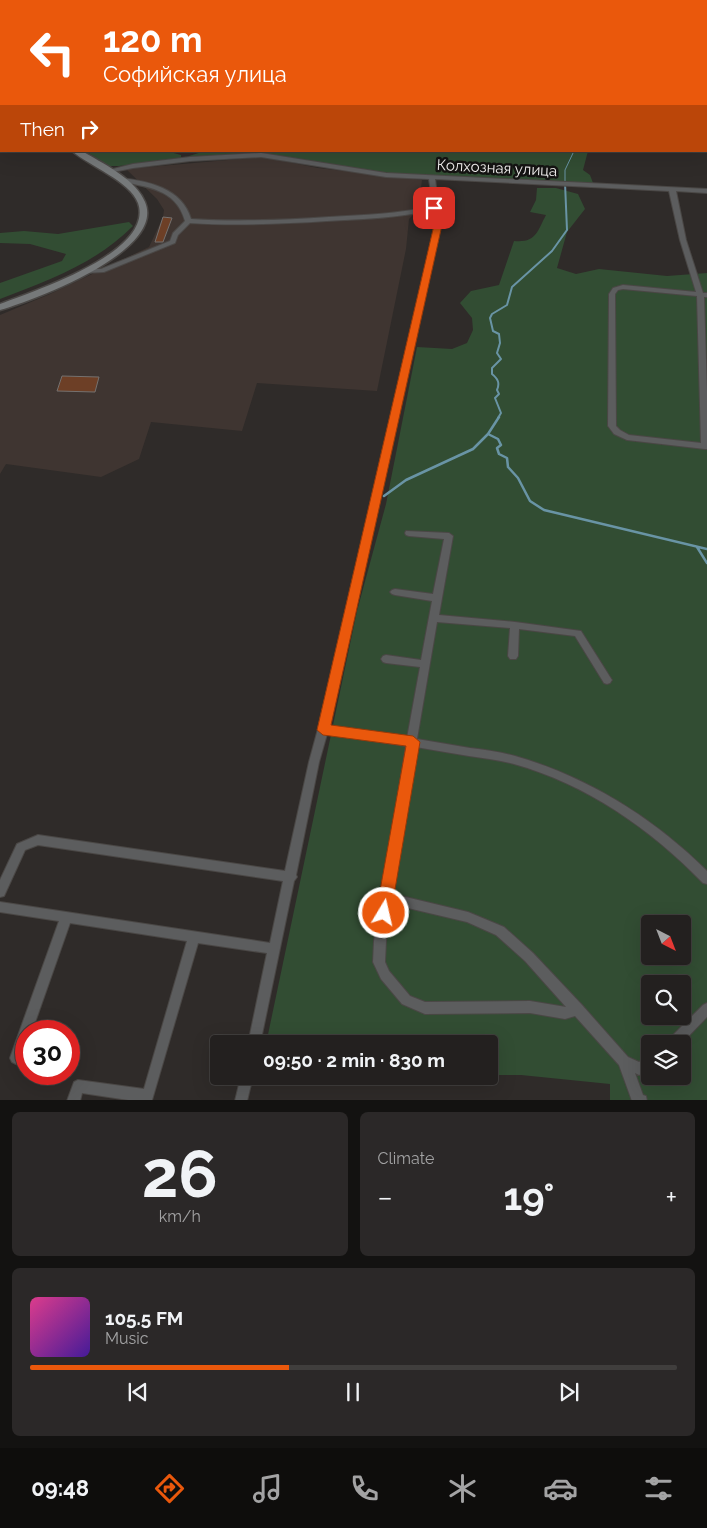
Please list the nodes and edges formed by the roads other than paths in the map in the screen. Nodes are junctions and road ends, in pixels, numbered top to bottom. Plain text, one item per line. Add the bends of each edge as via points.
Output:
1 (78, 152) edge
2 (108, 171) junction
3 (432, 178) junction
4 (120, 180) junction
5 (672, 189) junction
6 (707, 192) edge
7 (434, 208) junction
8 (188, 221) junction
9 (85, 271) junction
10 (704, 294) edge
11 (0, 307) edge
12 (706, 446) edge
13 (409, 533) dead end
14 (395, 592) dead end
15 (437, 598) junction
16 (434, 618) junction
17 (515, 625) junction
18 (514, 656) dead end
19 (386, 659) dead end
20 (423, 664) junction
21 (606, 680) dead end
22 (323, 730) junction
23 (413, 742) junction
24 (290, 877) junction
25 (707, 879) edge
26 (0, 892) edge
27 (386, 898) junction
28 (0, 907) edge
29 (66, 917) junction
30 (194, 937) junction
31 (275, 949) junction
32 (578, 1009) junction
33 (707, 1010) edge
34 (29, 1020) edge
35 (256, 1035) edge
36 (681, 1035) edge
37 (624, 1062) junction
38 (641, 1068) edge
39 (245, 1085) edge
40 (73, 1100) edge
41 (241, 1100) edge
42 (640, 1100) edge

1 - 2 main road
2 - 3 street, Колхозная улица via 180,160 261,155
2 - 4 main road
3 - 5 street, Колхозная улица
3 - 7 street
4 - 8 street via 140,183 172,196 187,210
4 - 9 main road via 142,202 145,224 130,244
5 - 6 street, Колхозная улица
5 - 10 street via 683,240
7 - 8 street via 371,217 258,223
7 - 22 street via 438,225
8 - 9 street via 175,234 173,242 102,271
9 - 11 main road
10 - 12 street
10 - 12 street via 623,287 612,294 612,426 627,437
13 - 15 street via 449,536
14 - 15 street
15 - 16 street
16 - 17 street
16 - 20 street
17 - 18 street
17 - 21 street via 578,633
19 - 20 street
20 - 23 street
22 - 23 street
22 - 24 street
23 - 25 street via 513,760 581,787 651,827
23 - 27 street
24 - 26 street via 38,840 21,848
24 - 31 street
27 - 32 street via 468,917 500,931
27 - 32 street via 379,962 385,975 406,1000 425,1008 530,1008 565,1013
28 - 29 street
29 - 30 street
29 - 34 street
30 - 31 street
30 - 40 street via 148,1096 78,1086
31 - 35 street
32 - 37 street
33 - 36 street
37 - 38 street
37 - 42 street
39 - 41 street

